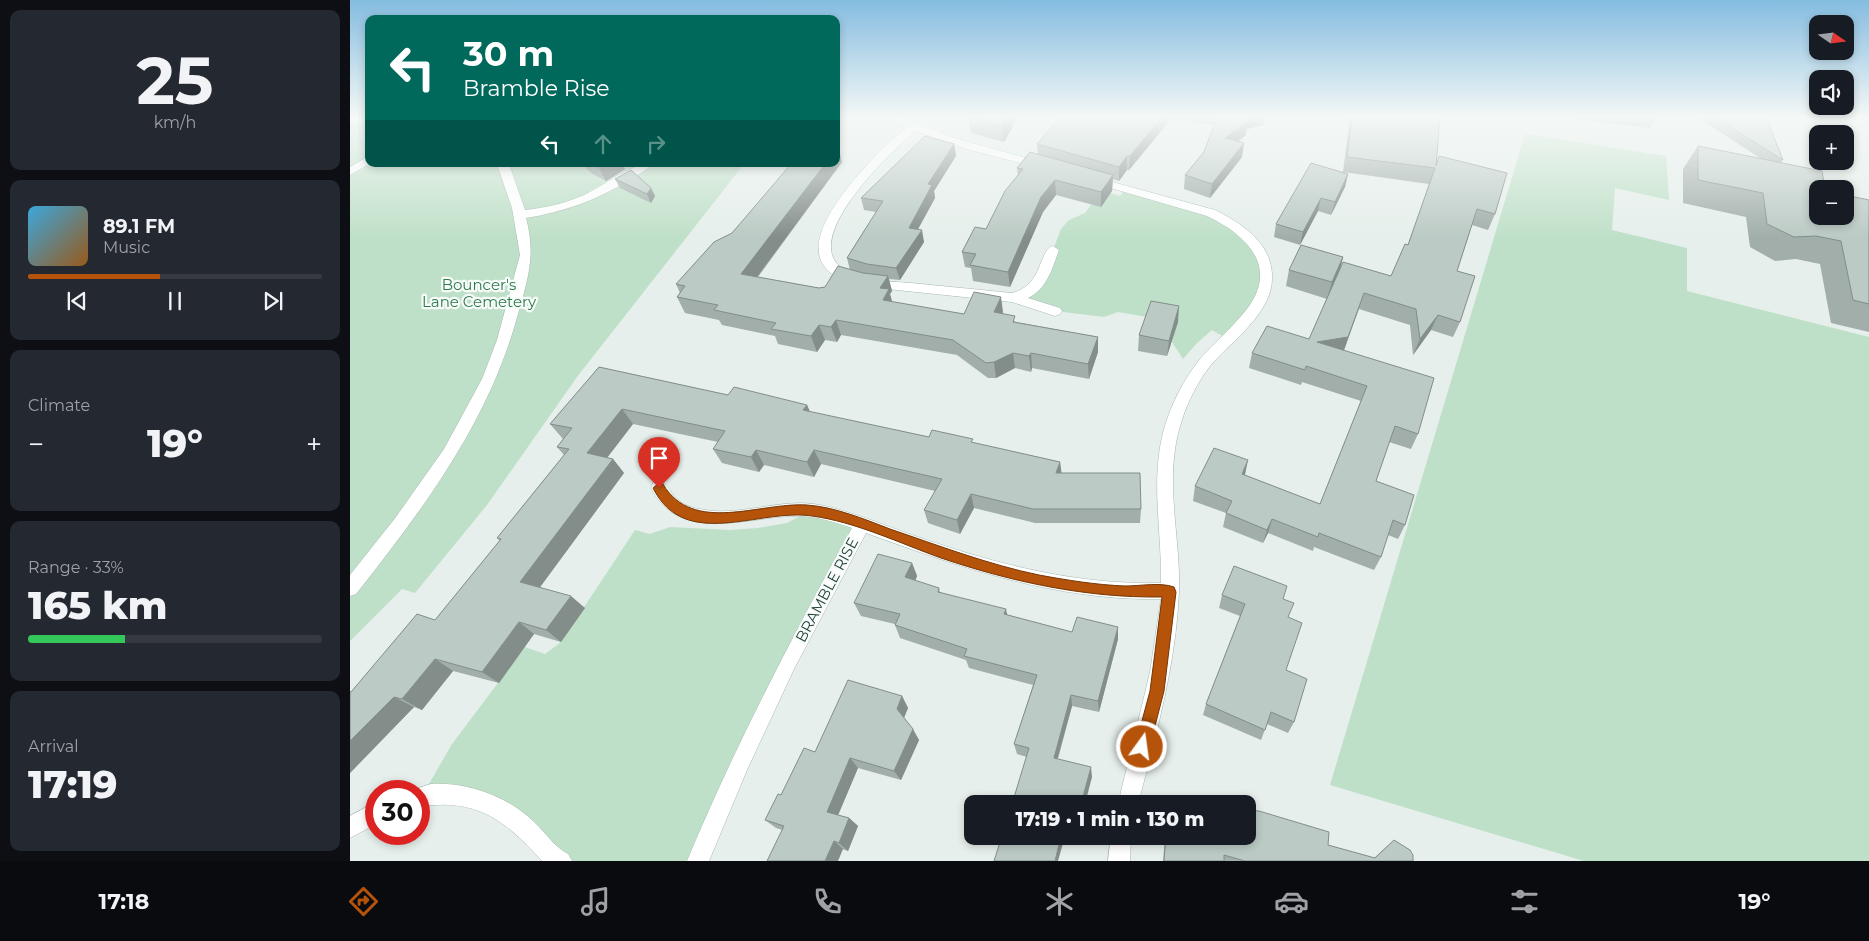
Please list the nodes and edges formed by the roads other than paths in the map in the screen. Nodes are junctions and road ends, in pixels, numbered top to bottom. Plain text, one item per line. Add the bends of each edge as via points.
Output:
1 (879, 157) edge
2 (1014, 157) edge
3 (365, 162) edge
4 (504, 167) edge
5 (642, 167) edge
6 (1062, 171) edge
7 (350, 172) edge
8 (1080, 176) edge
9 (519, 215) junction
10 (1053, 250) dead end
11 (1012, 298) junction
12 (1055, 311) dead end
13 (659, 488) dead end
14 (862, 525) junction
15 (350, 588) edge
16 (1170, 592) junction
17 (430, 795) edge
18 (1130, 795) edge
19 (365, 819) edge
20 (350, 828) edge
21 (1120, 845) edge
22 (561, 861) edge
23 (698, 861) edge
24 (1119, 861) edge

1 - 11 street via 844,201 825,235 823,246 828,261 839,273 868,283
2 - 6 street
3 - 7 street
4 - 9 street
5 - 9 street via 579,203
8 - 16 street via 1218,216 1251,239 1265,263 1266,287 1261,299 1190,385 1170,432 1164,479
9 - 15 street via 526,255 512,315 492,374 460,438 426,492
10 - 11 street via 1036,288
11 - 12 street
13 - 14 street via 674,508 704,518 792,509 831,514
14 - 16 street, BRAMBLE RISE via 1038,580 1115,591
14 - 23 street, BRAMBLE RISE via 784,671
16 - 18 street via 1157,691
17 - 22 street via 445,793 480,799 512,816 552,857
19 - 20 street
21 - 24 street

